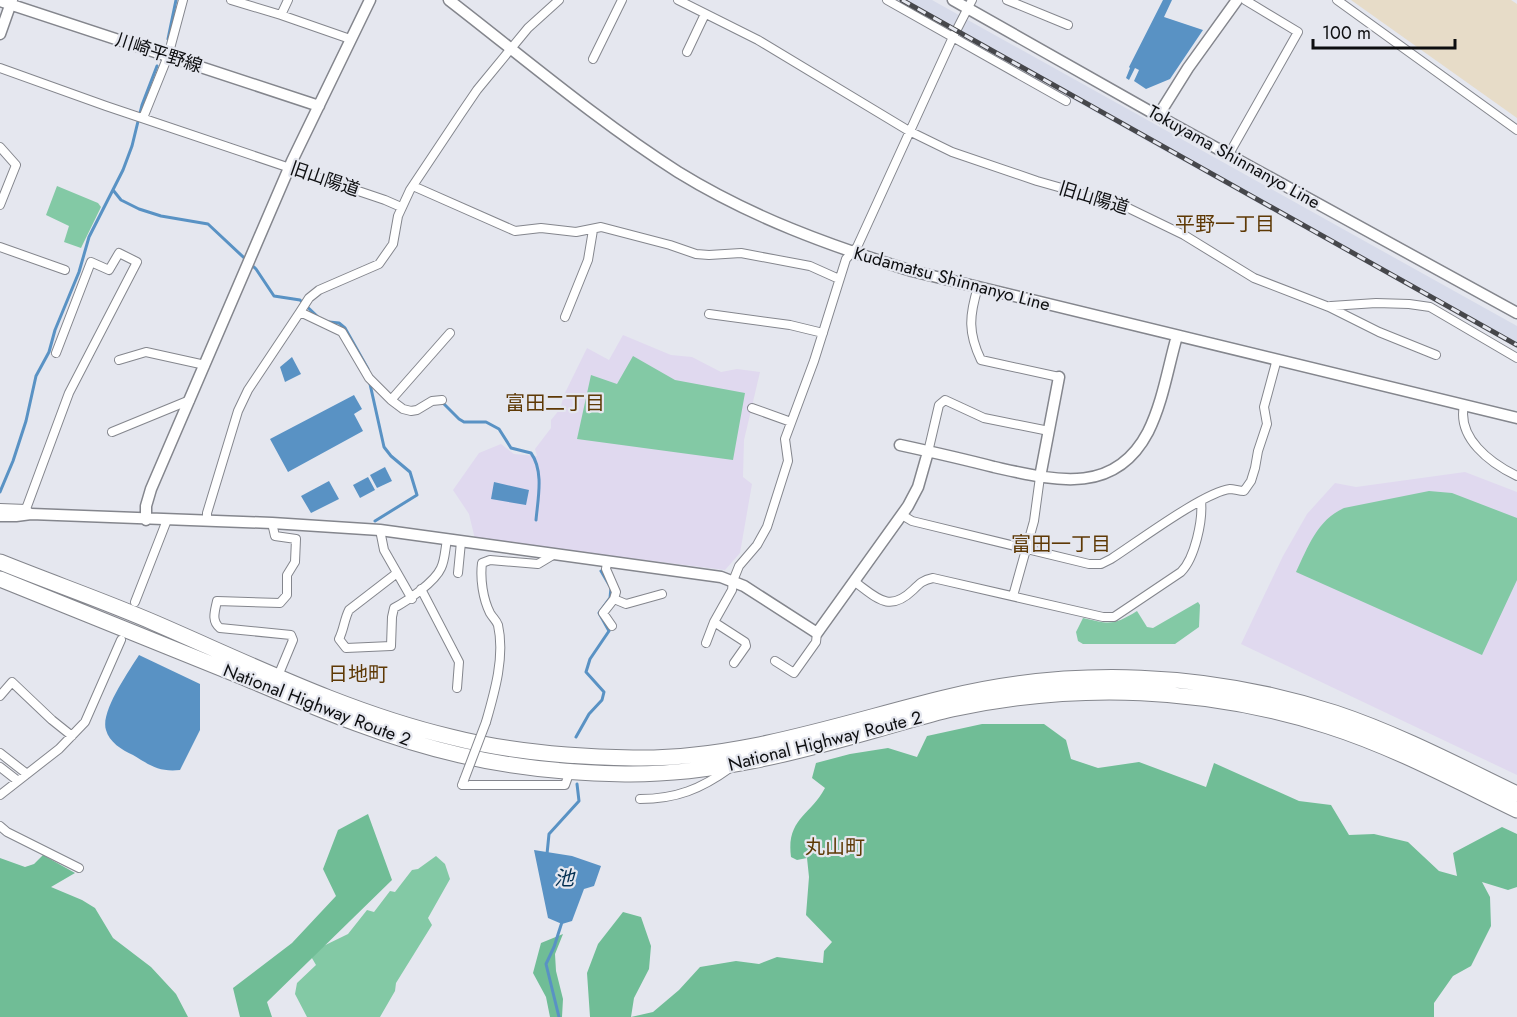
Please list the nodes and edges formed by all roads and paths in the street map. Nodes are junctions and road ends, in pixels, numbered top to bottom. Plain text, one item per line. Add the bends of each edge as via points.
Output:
1 (183, 0) edge
2 (231, 0) edge
3 (288, 0) edge
4 (370, 0) edge
5 (449, 0) edge
6 (559, 0) edge
7 (622, 0) edge
8 (678, 0) edge
9 (887, 0) edge
10 (953, 0) edge
11 (1007, 0) edge
12 (1237, 0) edge
13 (1245, 0) edge
14 (1337, 0) edge
15 (8, 2) edge
16 (970, 4) edge
17 (705, 14) junction
18 (281, 15) junction
19 (1068, 25) dead end
20 (0, 34) edge
21 (952, 37) junction
22 (350, 39) junction
23 (511, 48) junction
24 (687, 52) dead end
25 (168, 56) junction
26 (593, 59) dead end
27 (0, 68) edge
28 (1066, 101) dead end
29 (319, 106) junction
30 (1158, 116) junction
31 (143, 118) junction
32 (1517, 130) edge
33 (909, 131) junction
34 (0, 147) edge
35 (1229, 154) junction
36 (290, 168) junction
37 (412, 186) junction
38 (0, 205) edge
39 (400, 207) junction
40 (593, 230) junction
41 (0, 247) edge
42 (852, 253) junction
43 (65, 270) dead end
44 (839, 279) junction
45 (978, 287) junction
46 (1329, 307) junction
47 (300, 312) junction
48 (1517, 313) edge
49 (709, 314) dead end
50 (565, 317) dead end
51 (450, 333) dead end
52 (823, 333) junction
53 (1177, 336) junction
54 (56, 353) dead end
55 (1436, 355) dead end
56 (1517, 358) edge
57 (1277, 359) junction
58 (119, 360) dead end
59 (205, 365) junction
60 (1059, 377) joint
61 (190, 400) junction
62 (391, 400) junction
63 (442, 400) dead end
64 (1464, 405) junction
65 (752, 408) dead end
66 (1517, 418) edge
67 (791, 422) junction
68 (1049, 431) junction
69 (112, 432) dead end
70 (900, 445) dead end
71 (928, 452) junction
72 (1517, 476) edge
73 (1040, 477) junction
74 (1201, 501) junction
75 (0, 508) edge
76 (29, 512) junction
77 (902, 515) junction
78 (0, 516) edge
79 (146, 520) junction
80 (167, 520) junction
81 (207, 521) junction
82 (272, 523) junction
83 (380, 530) junction
84 (447, 540) junction
85 (461, 542) junction
86 (1026, 549) junction
87 (553, 555) junction
88 (0, 562) edge
89 (607, 563) junction
90 (397, 573) junction
91 (458, 573) dead end
92 (0, 579) edge
93 (733, 580) junction
94 (855, 582) junction
95 (421, 589) junction
96 (662, 594) dead end
97 (1013, 596) junction
98 (412, 599) junction
99 (614, 599) junction
100 (135, 602) dead end
101 (714, 622) junction
102 (612, 627) dead end
103 (817, 633) junction
104 (121, 640) dead end
105 (706, 643) dead end
106 (775, 661) dead end
107 (734, 663) dead end
108 (278, 676) junction
109 (457, 688) dead end
110 (0, 696) edge
111 (72, 736) junction
112 (0, 753) edge
113 (734, 765) junction
114 (0, 767) edge
115 (570, 771) junction
116 (27, 774) junction
117 (18, 781) junction
118 (1517, 794) edge
119 (0, 795) edge
120 (640, 799) dead end
121 (1517, 810) edge
122 (0, 826) edge
123 (78, 868) dead end

1 - 25 street
2 - 18 street
3 - 18 street
4 - 22 street
5 - 23 street, Kudamatsu Shinnanyo Line
6 - 23 street
7 - 26 street
8 - 17 street, 旧山陽道
9 - 21 street
10 - 16 street, Tokuyama Shinnanyo Line
11 - 19 street
12 - 30 street
13 - 35 street via 1298,32
14 - 32 street
15 - 20 street
15 - 25 street, 川崎平野線
16 - 21 street
16 - 30 street, Tokuyama Shinnanyo Line
17 - 24 street
17 - 33 street, 旧山陽道 via 768,46
18 - 22 street
21 - 28 street
21 - 33 street
22 - 29 street
23 - 37 street via 477,90
23 - 42 street, Kudamatsu Shinnanyo Line via 679,172 768,219
25 - 29 street, 川崎平野線
25 - 31 street
27 - 31 street, 旧山陽道
29 - 36 street
30 - 35 street, Tokuyama Shinnanyo Line
31 - 36 street, 旧山陽道
33 - 42 street
33 - 46 street, 旧山陽道 via 997,168 1122,205 1184,235 1245,273
34 - 38 street via 16,165
35 - 48 street, Tokuyama Shinnanyo Line
36 - 39 street, 旧山陽道
36 - 59 street
37 - 39 street
37 - 40 street via 514,231
39 - 47 street via 393,244 379,264 319,290
40 - 44 street via 610,229 696,254 741,253 810,266
40 - 50 street via 588,260
41 - 43 street
42 - 44 street
42 - 45 street, Kudamatsu Shinnanyo Line
44 - 52 street
45 - 53 street, Kudamatsu Shinnanyo Line
45 - 60 street via 970,324 981,360
46 - 55 street
46 - 56 street, 旧山陽道 via 1376,303 1430,307
47 - 62 street via 342,332 369,378
47 - 81 street via 238,411
49 - 52 street
51 - 62 street
52 - 67 street
53 - 57 street, Kudamatsu Shinnanyo Line
53 - 73 street via 1148,432 1123,465 1089,479
54 - 76 street via 91,262 109,270 119,253 137,262 69,393
57 - 64 street, Kudamatsu Shinnanyo Line
57 - 74 street via 1264,407 1267,424 1251,480 1244,491 1232,489
58 - 59 street via 146,352
59 - 61 street
60 - 68 street
61 - 69 street
61 - 79 street via 151,489
62 - 63 street via 411,411
64 - 66 street, Kudamatsu Shinnanyo Line
64 - 72 street via 1464,428 1482,454
65 - 67 street
67 - 93 street via 785,439 788,461 767,527
68 - 71 street via 984,418 945,399 939,405
68 - 73 street
70 - 71 street
71 - 73 street
71 - 77 street via 918,487
73 - 86 street
74 - 86 street via 1101,564
74 - 97 street via 1202,512 1188,565 1114,617
75 - 76 street
76 - 78 street
76 - 79 street
77 - 86 street via 912,521
77 - 94 street
79 - 80 street
80 - 81 street
80 - 100 street
81 - 82 street
82 - 83 street
82 - 108 street via 275,536 296,539 286,596 280,603 217,601 214,616 220,628 291,635
83 - 84 street
83 - 90 street via 384,550
84 - 85 street
84 - 95 street via 439,573
85 - 87 street
85 - 91 street
86 - 97 street
87 - 89 street
87 - 115 street, bridge via 538,564 490,560 482,563 480,577 490,614 497,622 500,658 486,722 462,785 566,785
88 - 108 highway, National Highway Route 2
89 - 93 street
89 - 99 street via 616,592
90 - 98 street
90 - 98 street via 349,610 339,639 346,648 391,646 394,608
92 - 115 highway, National Highway Route 2 via 390,736 515,766
93 - 101 street via 732,590
93 - 103 street
94 - 97 street via 894,603 923,580 933,578
94 - 103 street
95 - 98 street
95 - 109 street via 459,662
96 - 99 street via 626,604
99 - 102 street via 603,613
101 - 105 street
101 - 107 street via 745,642
103 - 106 street via 816,642 794,673
104 - 111 street via 85,722
108 - 118 highway, National Highway Route 2 via 394,721 452,738 510,748 635,758 683,756 767,743 1012,684 1085,678 1161,678 1270,695 1335,713 1402,739
110 - 111 street via 12,682
111 - 116 street
112 - 116 street
113 - 115 highway, National Highway Route 2 via 630,774
113 - 120 street via 687,793
113 - 121 highway, National Highway Route 2 via 951,710 1017,698 1086,692 1158,693 1268,708 1332,727 1396,752
114 - 117 street
116 - 117 street
117 - 119 street
122 - 123 street

